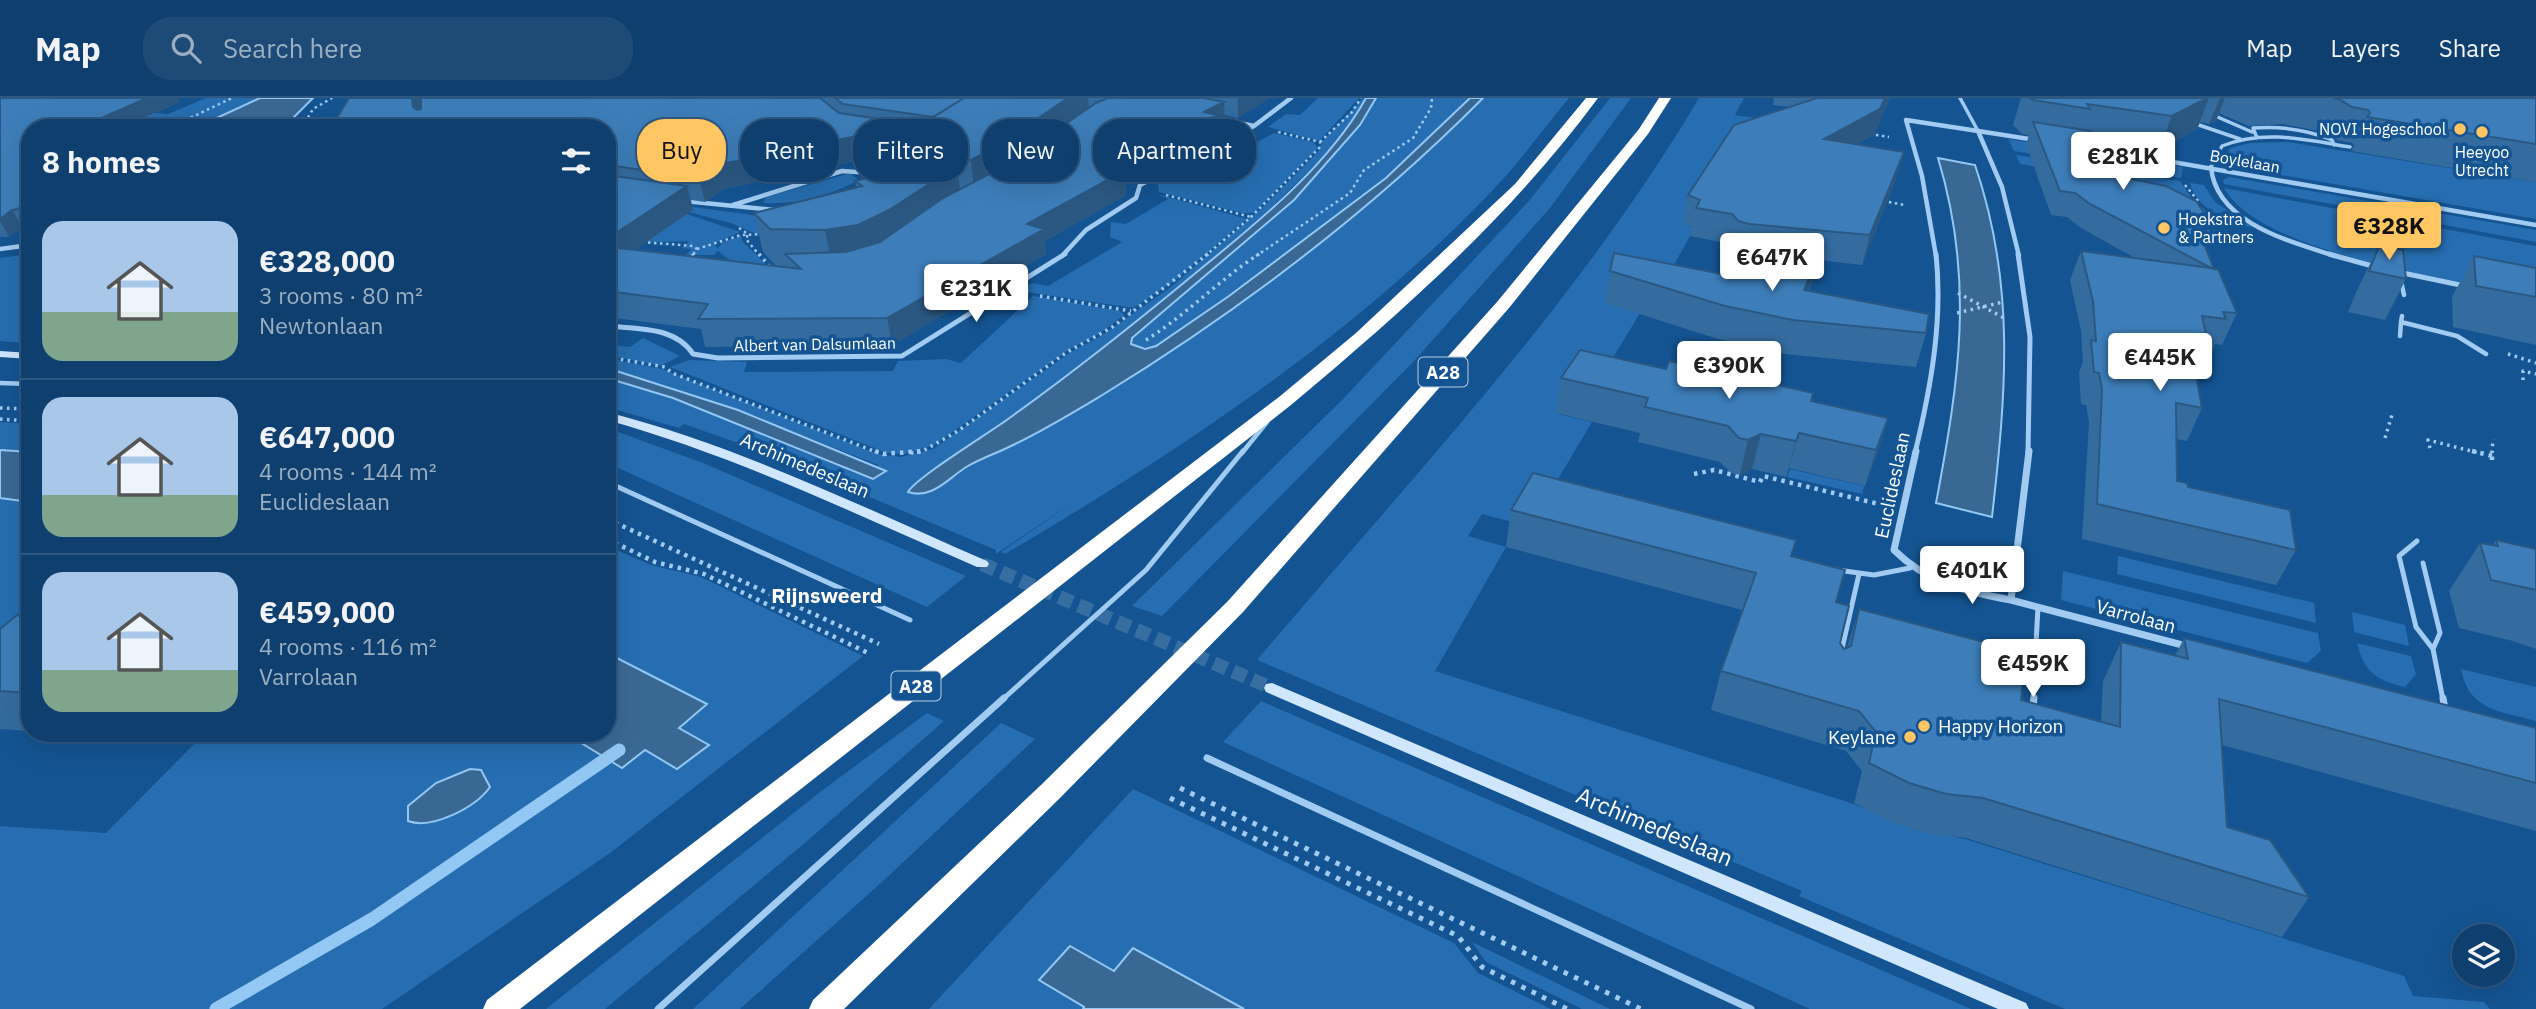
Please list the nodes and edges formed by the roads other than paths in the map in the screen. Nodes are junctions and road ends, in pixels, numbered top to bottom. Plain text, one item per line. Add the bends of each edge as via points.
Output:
1 (1291, 98) edge
2 (1592, 98) edge
3 (1665, 98) edge
4 (1960, 98) edge
5 (2208, 114) edge
6 (1205, 116) edge
7 (1220, 119) edge
8 (2191, 123) edge
9 (1256, 124) edge
10 (1978, 131) junction
11 (2252, 132) junction
12 (2257, 138) junction
13 (2240, 139) junction
14 (2047, 141) edge
15 (2334, 145) junction
16 (2350, 147) dead end
17 (2089, 148) edge
18 (2211, 167) junction
19 (853, 172) edge
20 (1146, 182) edge
21 (679, 200) edge
22 (728, 206) junction
23 (780, 209) edge
24 (2536, 225) edge
25 (21, 246) edge
26 (0, 249) edge
27 (2388, 270) junction
28 (2469, 286) dead end
29 (2404, 295) edge
30 (616, 327) edge
31 (2400, 336) dead end
32 (0, 354) edge
33 (2487, 354) dead end
34 (21, 355) edge
35 (0, 383) edge
36 (21, 384) edge
37 (1285, 401) junction
38 (616, 418) edge
39 (616, 486) edge
40 (2417, 541) dead end
41 (2423, 563) dead end
42 (982, 565) tunnel mouth
43 (1829, 568) edge
44 (1910, 568) junction
45 (1859, 574) junction
46 (2011, 600) junction
47 (2038, 607) junction
48 (910, 620) dead end
49 (2197, 649) edge
50 (2433, 649) junction
51 (1838, 662) edge
52 (1272, 688) tunnel mouth
53 (2434, 712) edge
54 (2446, 715) joint
55 (2033, 717) edge
56 (1207, 758) dead end
57 (547, 971) junction
58 (480, 1009) edge
59 (498, 1009) edge
60 (658, 1009) edge
61 (824, 1009) edge
62 (1751, 1009) edge
63 (2019, 1009) edge

1 - 9 street, Albert van Dalsumlaan
2 - 37 highway, A28 via 1502,205 1362,337
3 - 61 highway, A28 via 1644,131 1503,305 1235,607
4 - 10 lane
5 - 11 lane
6 - 7 street
8 - 13 lane
10 - 14 street
10 - 44 street, Euclideslaan via 1906,120 1930,209 1937,282 1935,350 1894,550
10 - 46 street via 2008,203 2032,332 2031,454
11 - 12 lane
11 - 15 lane via 2253,128 2287,127 2319,134 2332,139
12 - 13 lane
12 - 15 lane
13 - 18 lane via 2222,146
15 - 16 lane
17 - 18 street, Boylelaan
18 - 24 street, Boylelaan
18 - 27 street via 2212,184 2222,201 2254,223 2306,247
19 - 22 street via 842,171
20 - 30 street, Albert van Dalsumlaan via 1136,198 1086,230 1065,254 902,356 718,358 693,354 684,341 667,334
21 - 22 street
22 - 23 street
25 - 26 street
27 - 28 street
27 - 29 lane via 2401,279
31 - 33 lane via 2401,319 2471,341
32 - 34 main road
35 - 36 lane
37 - 57 highway, A28
37 - 60 lane, A28 via 1146,570
38 - 42 main road, Archimedeslaan via 672,434
39 - 48 lane
40 - 50 lane via 2399,556 2416,627
41 - 50 lane via 2440,633
43 - 45 lane
44 - 45 lane
44 - 46 street via 1934,581
45 - 51 lane
46 - 47 street, Varrolaan
47 - 49 street, Varrolaan
47 - 55 lane
50 - 54 lane
52 - 63 main road, Archimedeslaan
53 - 54 street
56 - 62 lane
57 - 58 highway, A28
57 - 59 highway, A28

